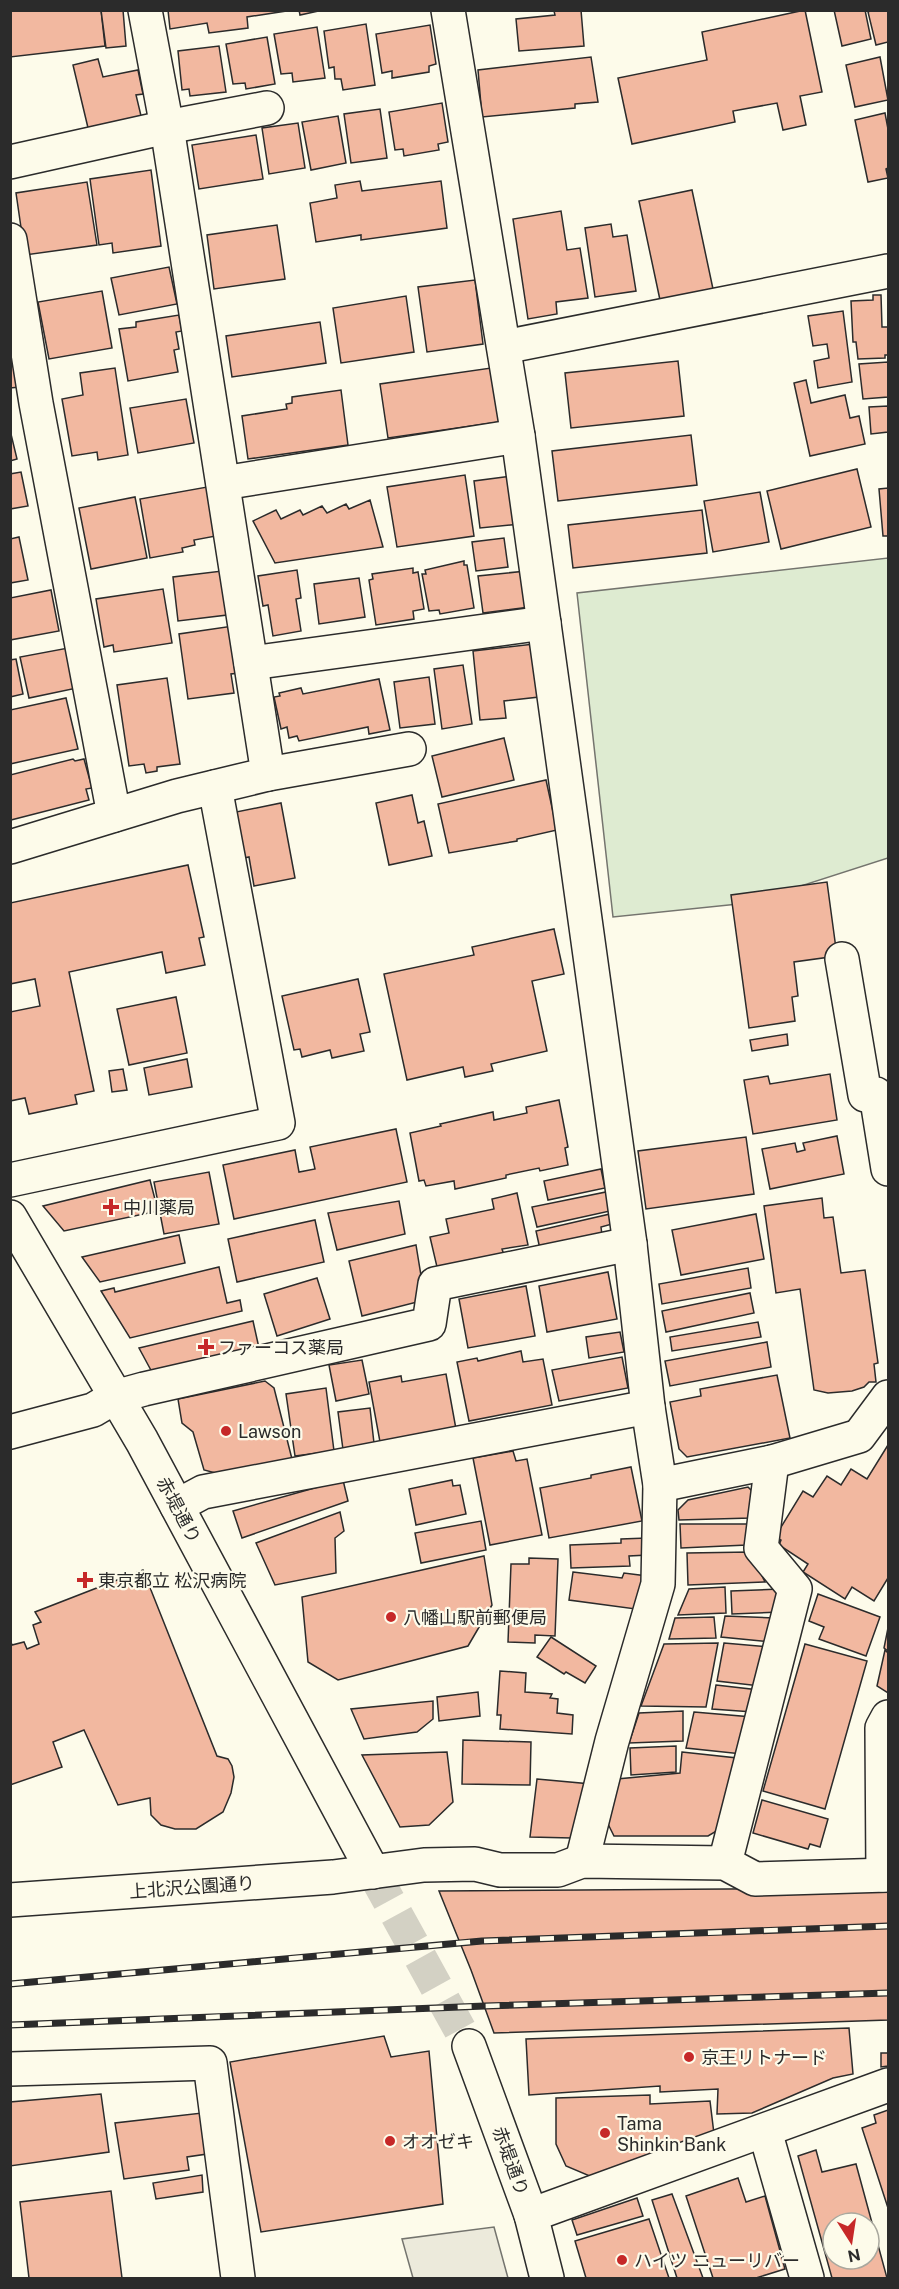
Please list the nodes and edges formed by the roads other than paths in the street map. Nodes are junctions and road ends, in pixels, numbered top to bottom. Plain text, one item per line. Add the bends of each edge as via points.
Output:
1 (145, 10) edge
2 (448, 10) edge
3 (267, 108) dead end
4 (167, 127) junction
5 (10, 162) edge
6 (11, 249) edge
7 (888, 271) edge
8 (504, 347) junction
9 (518, 436) junction
10 (223, 483) junction
11 (544, 623) junction
12 (251, 663) junction
13 (409, 749) dead end
14 (268, 774) junction
15 (215, 787) junction
16 (114, 815) junction
17 (10, 847) edge
18 (842, 958) dead end
19 (888, 1169) edge
20 (10, 1180) edge
21 (10, 1217) edge
22 (630, 1244) junction
23 (116, 1397) junction
24 (888, 1397) edge
25 (648, 1407) junction
26 (10, 1432) edge
27 (772, 1462) junction
28 (660, 1485) junction
29 (177, 1506) junction
30 (888, 1717) edge
31 (582, 1861) junction
32 (725, 1863) junction
33 (373, 1872) junction
34 (886, 1875) edge
35 (10, 1900) edge
36 (469, 2046) tunnel mouth
37 (10, 2069) edge
38 (888, 2085) edge
39 (765, 2131) junction
40 (531, 2215) junction
41 (238, 2278) edge
42 (547, 2278) edge
43 (807, 2278) edge

1 - 4 street
2 - 8 street
3 - 4 street
4 - 5 street
4 - 10 street
6 - 16 street
7 - 8 street
8 - 9 street
9 - 10 street
9 - 11 street
10 - 12 street
11 - 12 street
11 - 22 street
12 - 14 street
13 - 14 street
14 - 15 street
15 - 16 street
15 - 20 street via 278,1123
16 - 17 street
18 - 19 street via 865,1095 876,1094
21 - 23 street, 赤堤通り
22 - 23 street via 435,1284 429,1324
22 - 25 street
23 - 26 street via 93,1410
23 - 29 street, 赤堤通り
24 - 27 street via 859,1436
25 - 28 street
25 - 29 street via 203,1492
27 - 28 street
27 - 32 street via 761,1548 795,1589
28 - 31 street via 658,1584
29 - 33 street, 赤堤通り
30 - 34 street via 882,1728
31 - 32 street, 上北沢公園通り
31 - 33 street, 上北沢公園通り via 558,1870 500,1870 475,1864
32 - 34 street via 755,1879
33 - 35 street, 上北沢公園通り
36 - 40 street, 赤堤通り
37 - 41 street via 210,2063
38 - 39 street
39 - 40 street
39 - 43 street
40 - 42 street, 赤堤通り

